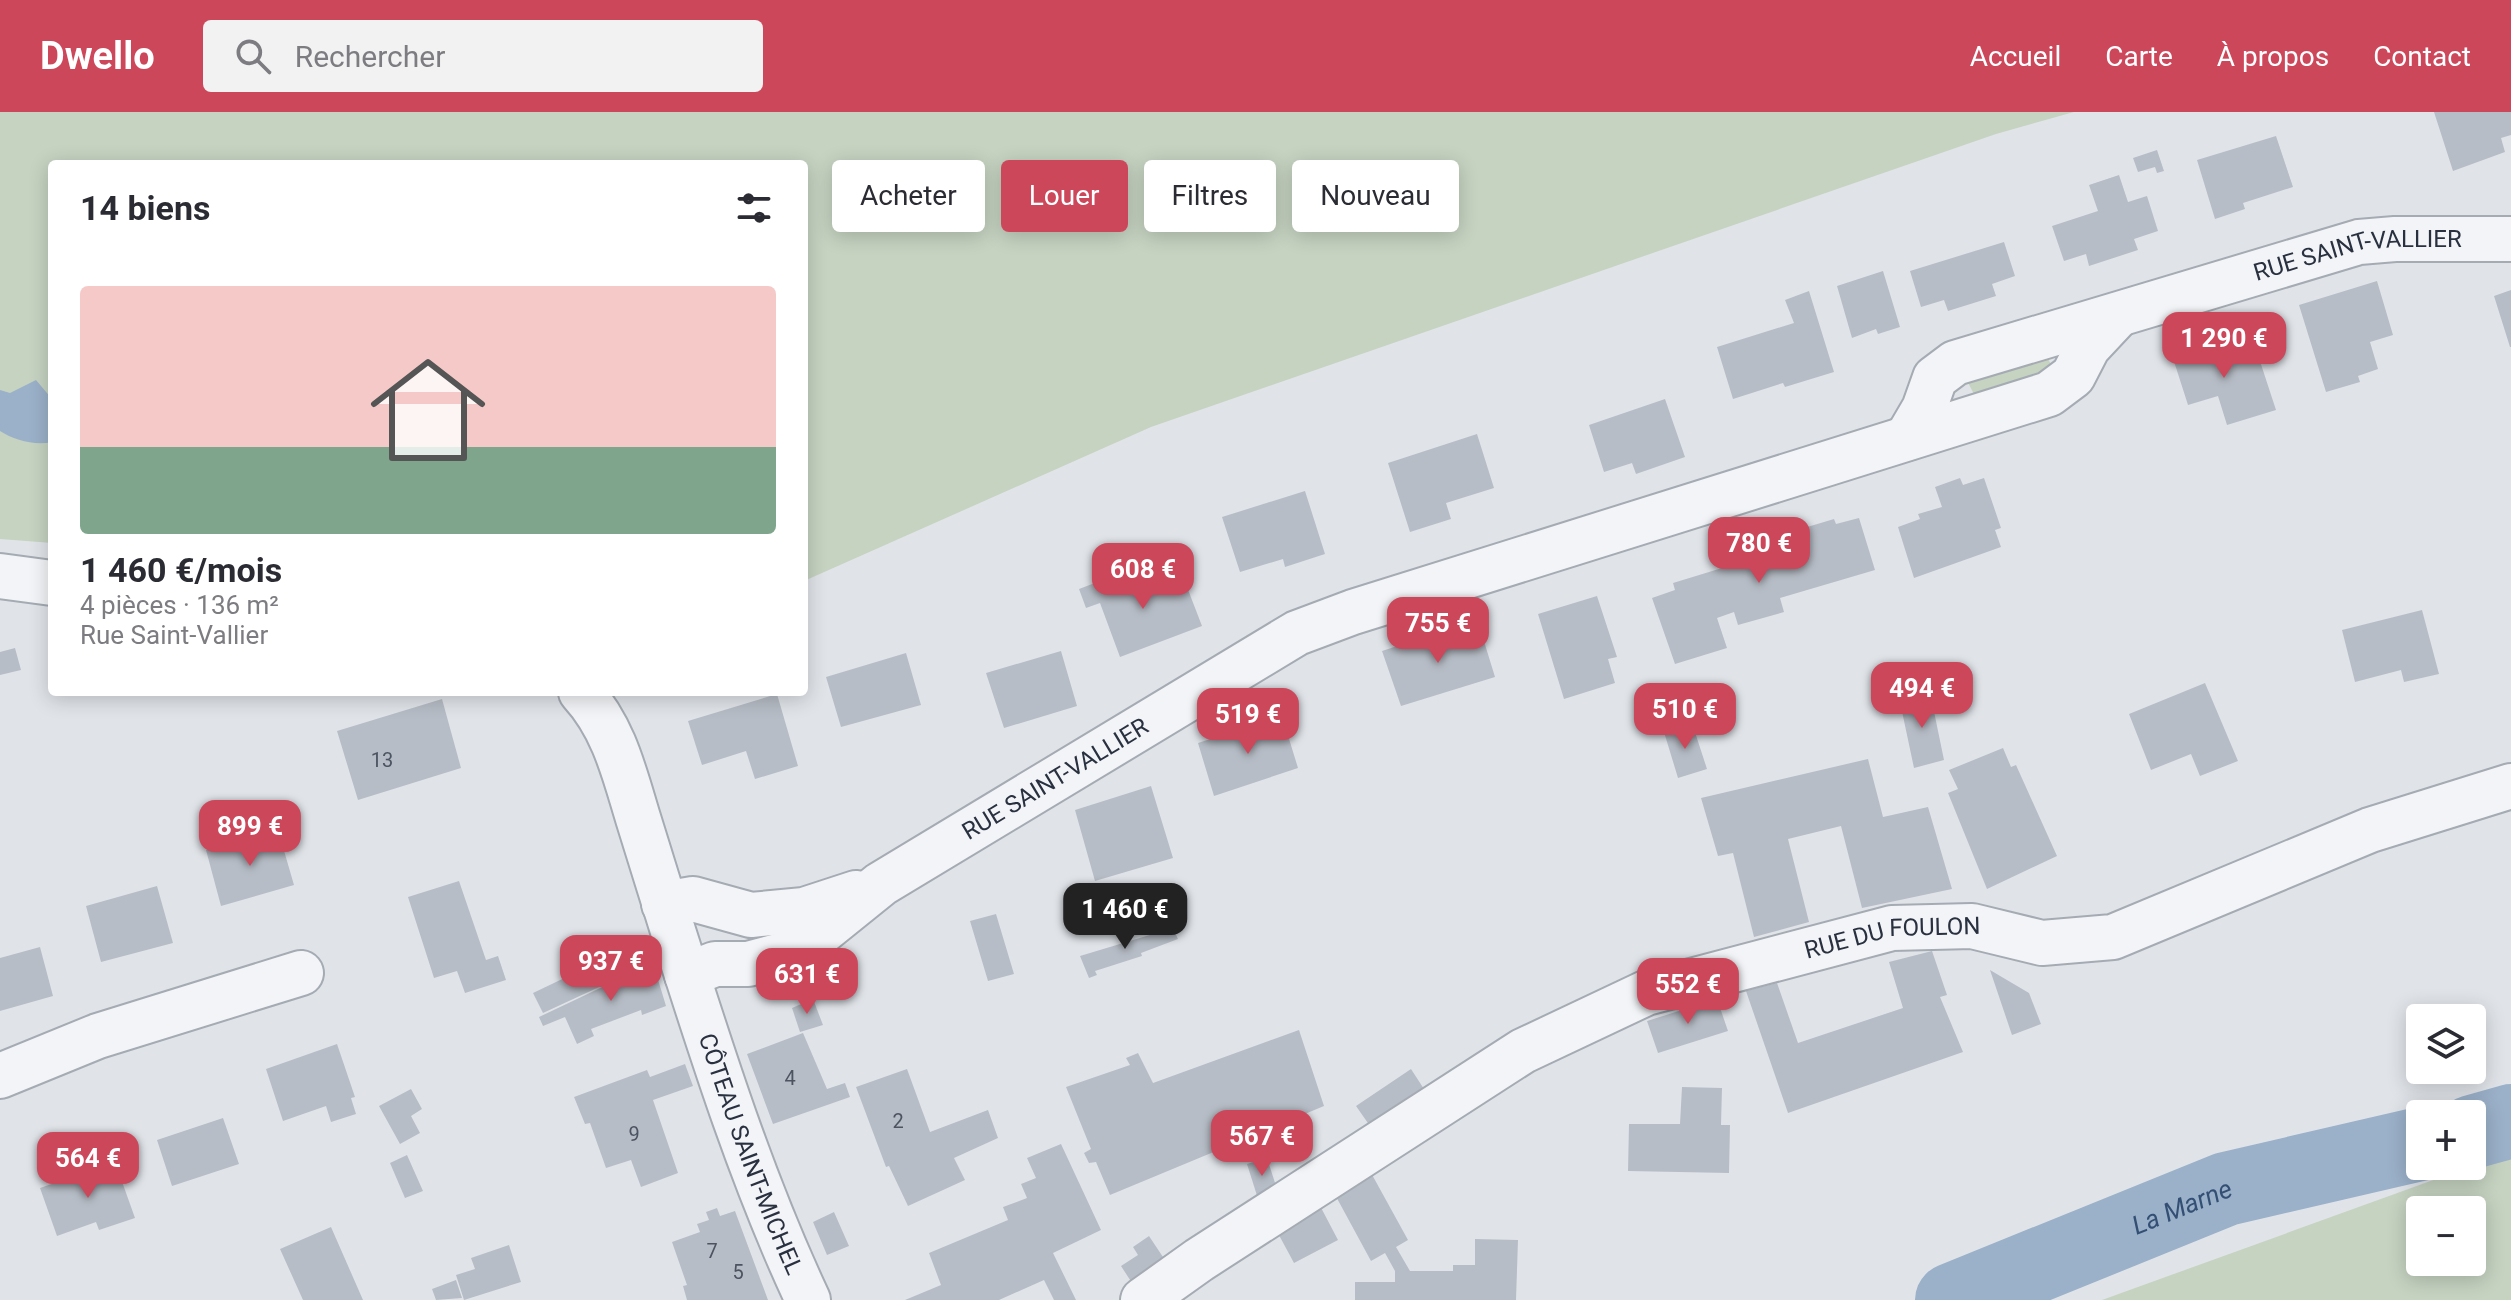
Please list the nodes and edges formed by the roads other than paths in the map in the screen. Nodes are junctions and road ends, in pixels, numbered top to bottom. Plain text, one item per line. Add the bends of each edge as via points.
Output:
1 (2511, 239) edge
2 (2117, 316) junction
3 (1907, 438) junction
4 (0, 576) edge
5 (48, 582) edge
6 (585, 696) edge
7 (2511, 786) edge
8 (881, 884) junction
9 (664, 904) junction
10 (301, 973) dead end
11 (687, 975) junction
12 (0, 1076) edge
13 (808, 1300) edge
14 (1143, 1300) edge

1 - 2 street, RUE SAINT-VALLIER via 2359,242
2 - 3 street, RUE SAINT-VALLIER via 2088,347 2073,376 2049,394
2 - 3 street, RUE SAINT-VALLIER via 1955,363 1935,378
3 - 8 street, RUE SAINT-VALLIER via 1297,633
4 - 5 street
6 - 9 street, CÔTEAU SAINT-MICHEL via 616,748
7 - 14 street, RUE DU FOULON via 2370,830 2113,937 2042,943 1972,926 1892,928 1646,993 1523,1051
8 - 9 street, RUE SAINT-VALLIER via 804,910 751,915 693,899
8 - 11 street, RUE SAINT-VALLIER via 814,938 782,955 748,964 715,964
9 - 11 street, CÔTEAU SAINT-MICHEL
10 - 12 street via 98,1036
11 - 13 street, CÔTEAU SAINT-MICHEL via 751,1162

